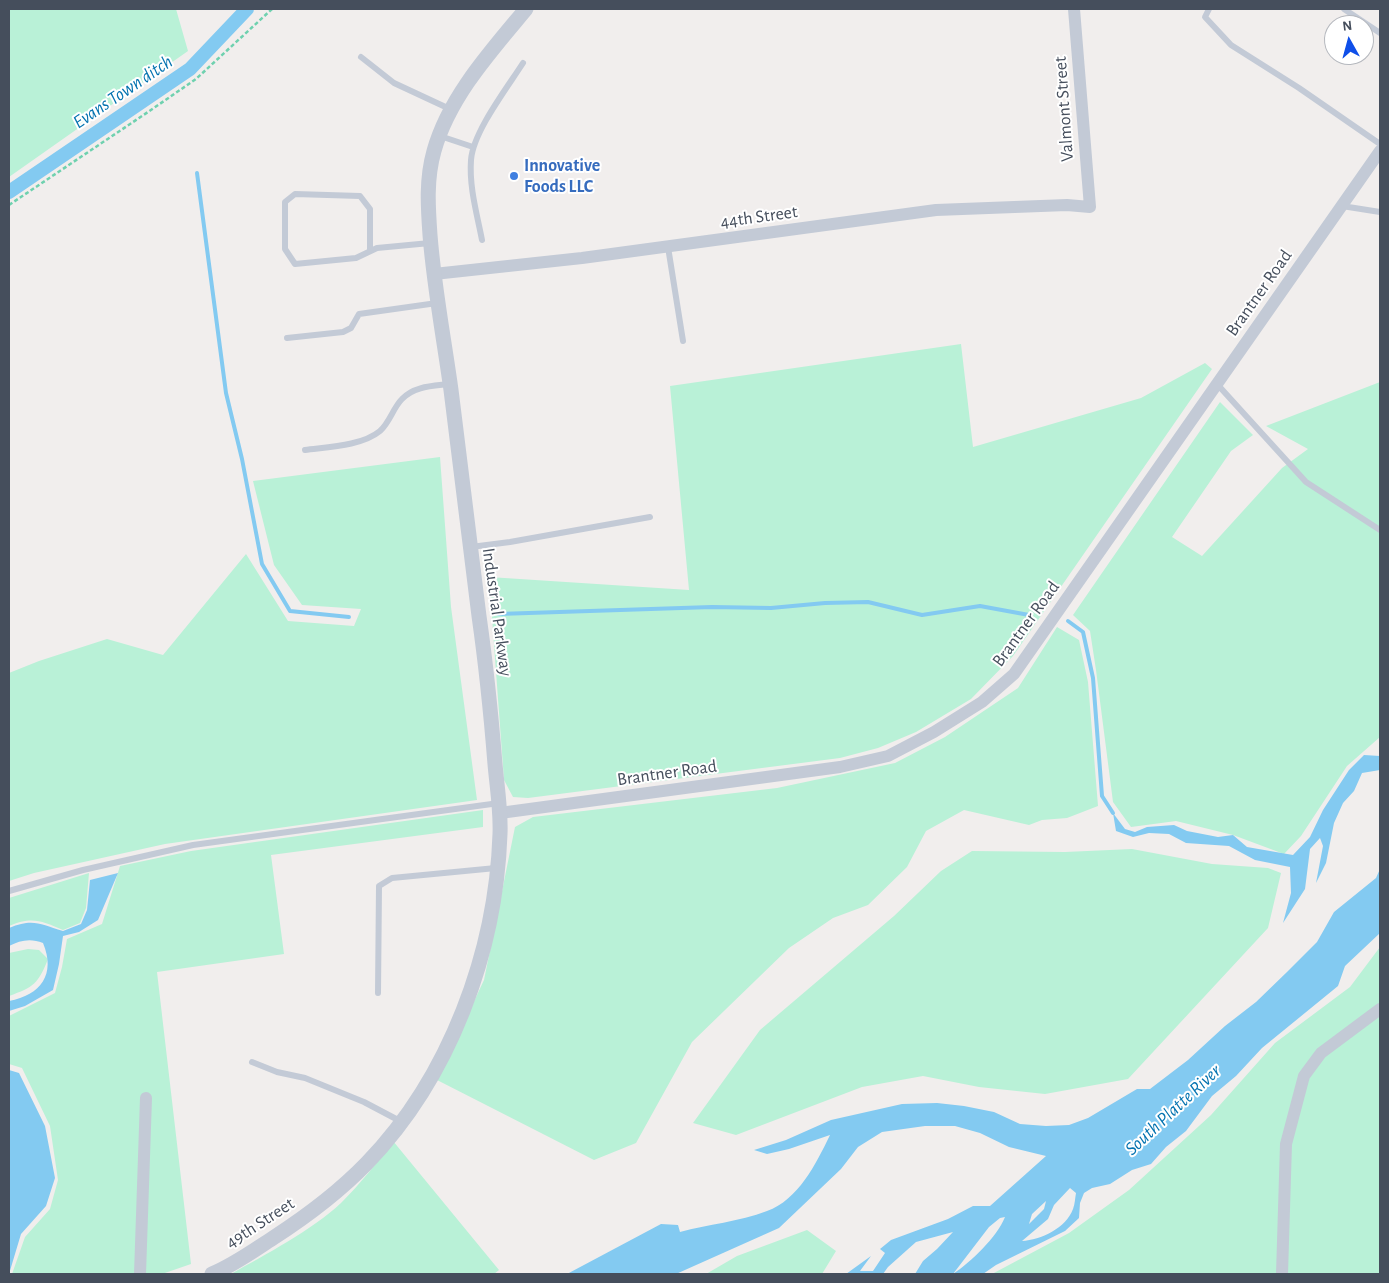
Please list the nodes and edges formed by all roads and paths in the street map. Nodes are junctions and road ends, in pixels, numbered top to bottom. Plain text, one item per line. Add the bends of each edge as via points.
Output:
1 (272, 9) edge
2 (526, 9) edge
3 (1074, 9) edge
4 (1209, 9) edge
5 (1344, 9) edge
6 (1380, 33) edge
7 (361, 57) dead end
8 (523, 63) dead end
9 (452, 110) junction
10 (440, 136) junction
11 (1380, 144) edge
12 (473, 148) junction
13 (1380, 152) edge
14 (9, 205) edge
15 (1342, 206) junction
16 (1090, 207) joint
17 (1380, 212) edge
18 (482, 240) dead end
19 (431, 243) junction
20 (668, 247) junction
21 (370, 251) junction
22 (434, 274) junction
23 (438, 303) junction
24 (288, 338) dead end
25 (683, 341) dead end
26 (450, 384) junction
27 (1217, 384) junction
28 (305, 450) dead end
29 (650, 517) dead end
30 (1380, 530) edge
31 (470, 547) junction
32 (499, 808) junction
33 (498, 868) junction
34 (9, 891) edge
35 (378, 993) dead end
36 (1380, 1009) edge
37 (252, 1062) dead end
38 (146, 1098) dead end
39 (402, 1122) junction
40 (326, 1200) joint
41 (140, 1274) edge
42 (212, 1274) edge
43 (1282, 1274) edge

1 - 14 path via 196,78
2 - 9 street, Industrial Parkway via 474,74
3 - 16 street, Valmont Street
4 - 11 lane via 1205,17 1230,45
5 - 6 lane
7 - 9 lane via 394,82
8 - 12 lane via 488,117
9 - 10 street, Industrial Parkway
10 - 12 lane
10 - 19 street, Industrial Parkway via 429,176
12 - 18 lane via 471,174
13 - 15 street, Brantner Road
15 - 17 lane
15 - 27 street, Brantner Road
16 - 20 street, 44th Street via 936,210
19 - 21 lane
19 - 22 street, Industrial Parkway
20 - 22 street, 44th Street
20 - 25 lane
21 - 21 lane via 356,258 295,264 285,249 285,202 295,194 360,196 370,209
22 - 23 street, Industrial Parkway
23 - 24 lane via 359,314 351,328 343,332
23 - 26 street, Industrial Parkway
26 - 28 lane via 417,388 402,399 379,432 352,444
26 - 31 street, Industrial Parkway
27 - 30 lane via 1306,482
27 - 32 street, Brantner Road via 1014,674 982,702 934,732 888,756 840,767
29 - 31 lane
31 - 32 street, Industrial Parkway via 488,686
32 - 33 street, Industrial Parkway
32 - 34 lane via 194,845 82,870
33 - 35 lane via 392,878 379,886
33 - 39 street, Industrial Parkway via 492,916 468,999 452,1038
36 - 43 street via 1321,1052 1304,1076 1286,1144
37 - 39 lane via 364,1102
38 - 41 street
39 - 40 street, Industrial Parkway via 368,1162
40 - 42 street, 49th Street via 304,1218

